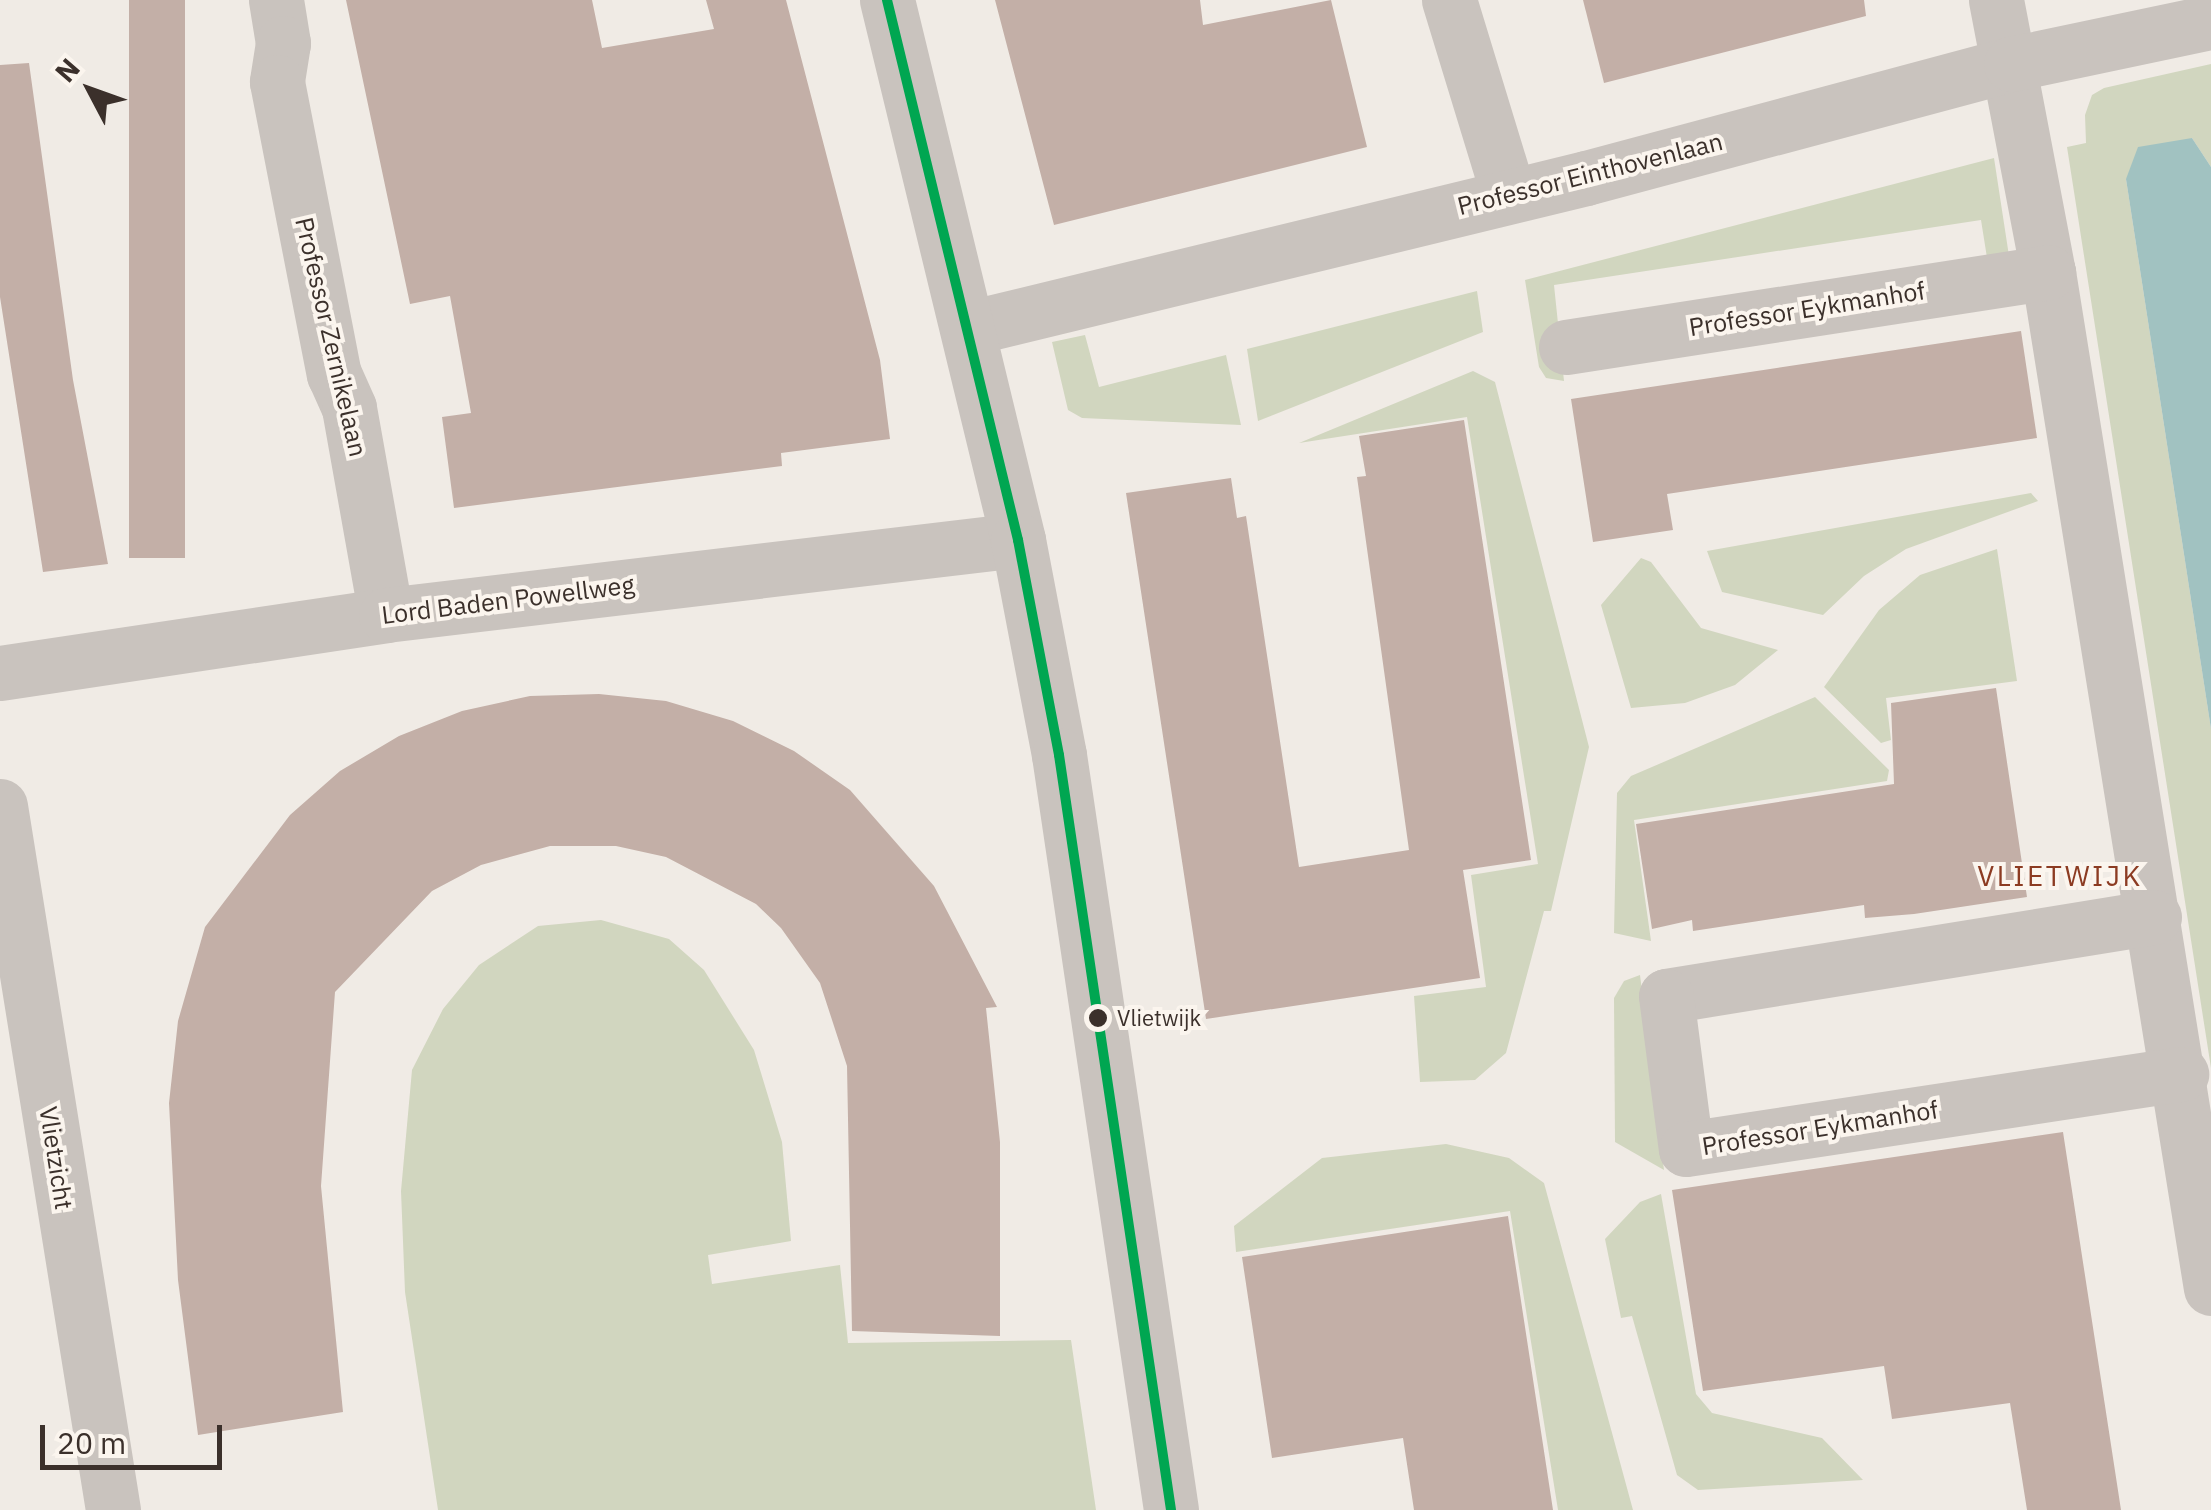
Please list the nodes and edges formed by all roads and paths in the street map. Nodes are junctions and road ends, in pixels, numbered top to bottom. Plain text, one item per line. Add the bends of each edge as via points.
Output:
1 (276, 0) edge
2 (887, 0) edge
3 (1449, 0) edge
4 (1996, 0) edge
5 (2211, 22) edge
6 (2011, 64) junction
7 (1508, 193) junction
8 (2048, 272) junction
9 (969, 328) junction
10 (1566, 347) dead end
11 (1018, 540) junction
12 (386, 614) junction
13 (0, 674) edge
14 (0, 806) edge
15 (2154, 917) junction
16 (2181, 1074) junction
17 (2211, 1288) edge
18 (112, 1510) edge
19 (1171, 1510) edge

1 - 12 street, Professor Zernikelaan via 283,42 277,82 334,374 350,408
2 - 9 street
3 - 7 street
4 - 6 street
5 - 6 street, Professor Einthovenlaan
6 - 7 street, Professor Einthovenlaan
6 - 8 street
7 - 9 street, Professor Einthovenlaan
8 - 10 street, Professor Eykmanhof
8 - 15 street
9 - 11 street
11 - 12 street, Lord Baden Powellweg
11 - 19 street via 1059,755
12 - 13 street, Lord Baden Powellweg
14 - 18 street, Vlietzicht
15 - 16 street
15 - 16 street, Professor Eykmanhof via 1666,996 1686,1149
16 - 17 street

